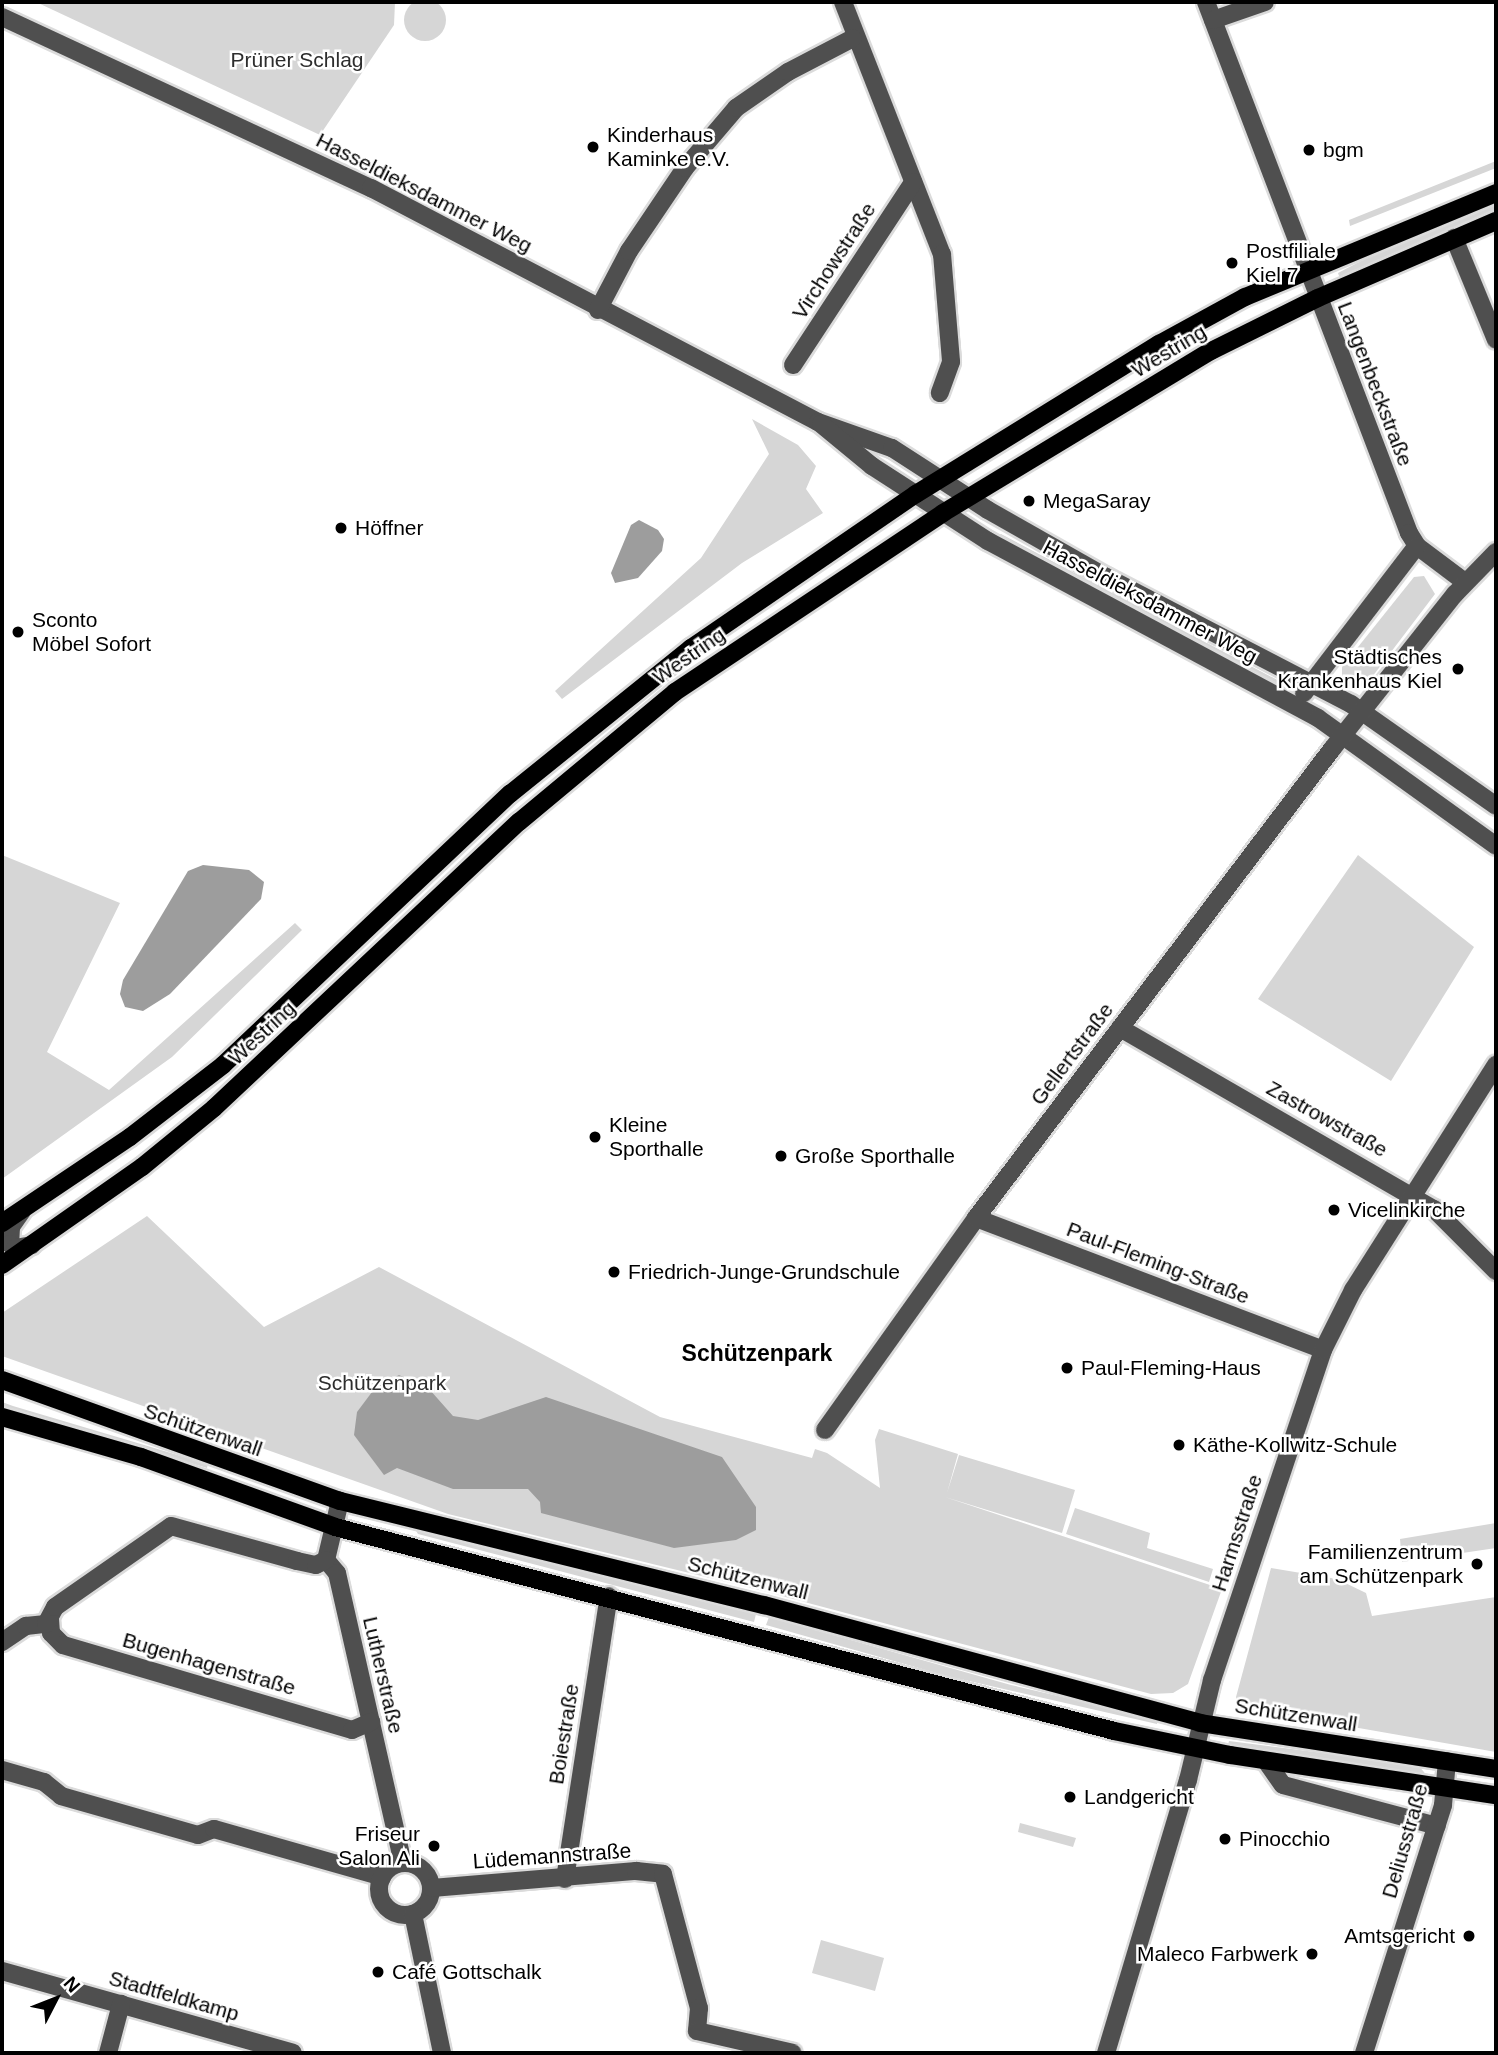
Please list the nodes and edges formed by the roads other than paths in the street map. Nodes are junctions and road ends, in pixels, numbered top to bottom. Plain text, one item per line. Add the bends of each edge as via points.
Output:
1 (843, 2) edge
2 (1206, 2) edge
3 (1265, 2) edge
4 (2, 17) edge
5 (1213, 20) junction
6 (853, 38) junction
7 (913, 182) junction
8 (1496, 193) edge
9 (1496, 221) edge
10 (1454, 238) junction
11 (1312, 269) junction
12 (1318, 298) junction
13 (597, 310) junction
14 (1496, 340) edge
15 (793, 365) dead end
16 (940, 393) dead end
17 (818, 422) junction
18 (941, 479) junction
19 (915, 494) junction
20 (970, 497) junction
21 (943, 513) junction
22 (1417, 546) junction
23 (1496, 552) edge
24 (1465, 582) junction
25 (1310, 683) junction
26 (1296, 705) junction
27 (1363, 712) junction
28 (1345, 735) junction
29 (1496, 806) edge
30 (1496, 846) edge
31 (1120, 1028) junction
32 (1496, 1065) edge
33 (1412, 1195) junction
34 (22, 1211) junction
35 (976, 1218) junction
36 (2, 1223) edge
37 (32, 1245) junction
38 (2, 1265) edge
39 (1496, 1271) edge
40 (1323, 1350) junction
41 (2, 1380) edge
42 (2, 1417) edge
43 (825, 1430) dead end
44 (340, 1500) junction
45 (335, 1527) junction
46 (326, 1560) junction
47 (609, 1596) junction
48 (50, 1619) junction
49 (2, 1642) edge
50 (371, 1722) junction
51 (1200, 1723) junction
52 (1193, 1748) junction
53 (1266, 1761) junction
54 (1447, 1761) junction
55 (1496, 1769) edge
56 (2, 1770) edge
57 (1445, 1789) junction
58 (1496, 1796) edge
59 (1437, 1826) junction
60 (403, 1863) junction
61 (382, 1877) junction
62 (565, 1879) junction
63 (432, 1888) junction
64 (413, 1914) junction
65 (2, 1971) edge
66 (121, 2004) junction
67 (107, 2053) edge
68 (293, 2053) edge
69 (442, 2053) edge
70 (793, 2053) edge
71 (1106, 2053) edge
72 (1364, 2053) edge

1 - 6 street
2 - 5 street, Langenbeckstraße
3 - 5 street
4 - 13 street, Hasseldieksdammer Weg via 370,188
5 - 11 street, Langenbeckstraße
6 - 7 street
6 - 13 street via 788,72 736,108 685,168 629,251
7 - 15 street, Virchowstraße
7 - 16 street via 942,254 947,290 951,362
8 - 11 main road, Westring
9 - 10 main road, Westring
10 - 12 main road, Westring
10 - 14 street
11 - 12 street, Langenbeckstraße
11 - 18 main road, Westring via 1245,297 1159,344
12 - 20 main road, Westring via 1211,351
12 - 22 street, Langenbeckstraße
13 - 17 street, Hasseldieksdammer Weg
17 - 18 street, Hasseldieksdammer Weg via 881,442
17 - 19 street, Hasseldieksdammer Weg via 847,448
18 - 19 main road, Westring
18 - 20 street, Hasseldieksdammer Weg
19 - 21 street, Hasseldieksdammer Weg
19 - 34 main road, Westring via 691,648 573,740 445,853 223,1065
20 - 21 main road, Westring
20 - 25 street, Hasseldieksdammer Weg via 1106,577
21 - 26 street, Hasseldieksdammer Weg
21 - 37 main road, Westring via 676,692 591,758 222,1101 142,1167
22 - 24 street
22 - 25 street
23 - 24 street, Gellertstraße
24 - 27 street, Gellertstraße
25 - 26 street
25 - 27 street, Hasseldieksdammer Weg
26 - 28 street, Hasseldieksdammer Weg
27 - 28 street, Gellertstraße
27 - 29 street, Hasseldieksdammer Weg
28 - 30 street, Hasseldieksdammer Weg
28 - 31 street, Gellertstraße
31 - 33 street, Zastrowstraße
31 - 35 street, Gellertstraße
32 - 33 street, Harmsstraße
33 - 39 street, Zastrowstraße via 1434,1209
33 - 40 street, Harmsstraße via 1353,1290
34 - 36 main road, Westring
34 - 37 street via 9,1238 15,1248
35 - 40 street, Paul-Fleming-Straße
35 - 43 street, Gellertstraße
37 - 38 main road, Westring
40 - 51 street, Harmsstraße
41 - 44 main road, Schützenwall
42 - 45 main road via 141,1457
44 - 45 street
44 - 51 main road, Schützenwall via 764,1605
45 - 46 street
45 - 47 main road
46 - 48 street via 316,1565 297,1561 171,1526 55,1606
46 - 50 street, Lutherstraße via 337,1573
47 - 52 main road
47 - 62 street, Boiestraße
48 - 49 street via 26,1626
48 - 50 street, Bugenhagenstraße via 51,1633 63,1646 352,1730
50 - 60 street, Lutherstraße
51 - 52 street, Harmsstraße
51 - 54 main road, Schützenwall
52 - 53 main road
52 - 71 street, Harmsstraße via 1188,1780
53 - 57 main road
53 - 59 street via 1283,1785
54 - 55 main road, Schützenwall
54 - 57 street, Deliusstraße
56 - 61 street via 44,1782 61,1796 198,1835 214,1829
57 - 58 main road
57 - 59 street, Deliusstraße
59 - 72 street, Deliusstraße
60 - 61 street via 391,1866
60 - 63 street via 425,1871
61 - 64 street via 379,1886 385,1906 393,1912
62 - 63 street, Lüdemannstraße
62 - 70 street, Lüdemannstraße via 636,1871 663,1874 699,2008 697,2031
63 - 64 street via 427,1904
64 - 69 street
65 - 66 street, Stadtfeldkamp
66 - 67 street
66 - 68 street, Stadtfeldkamp

